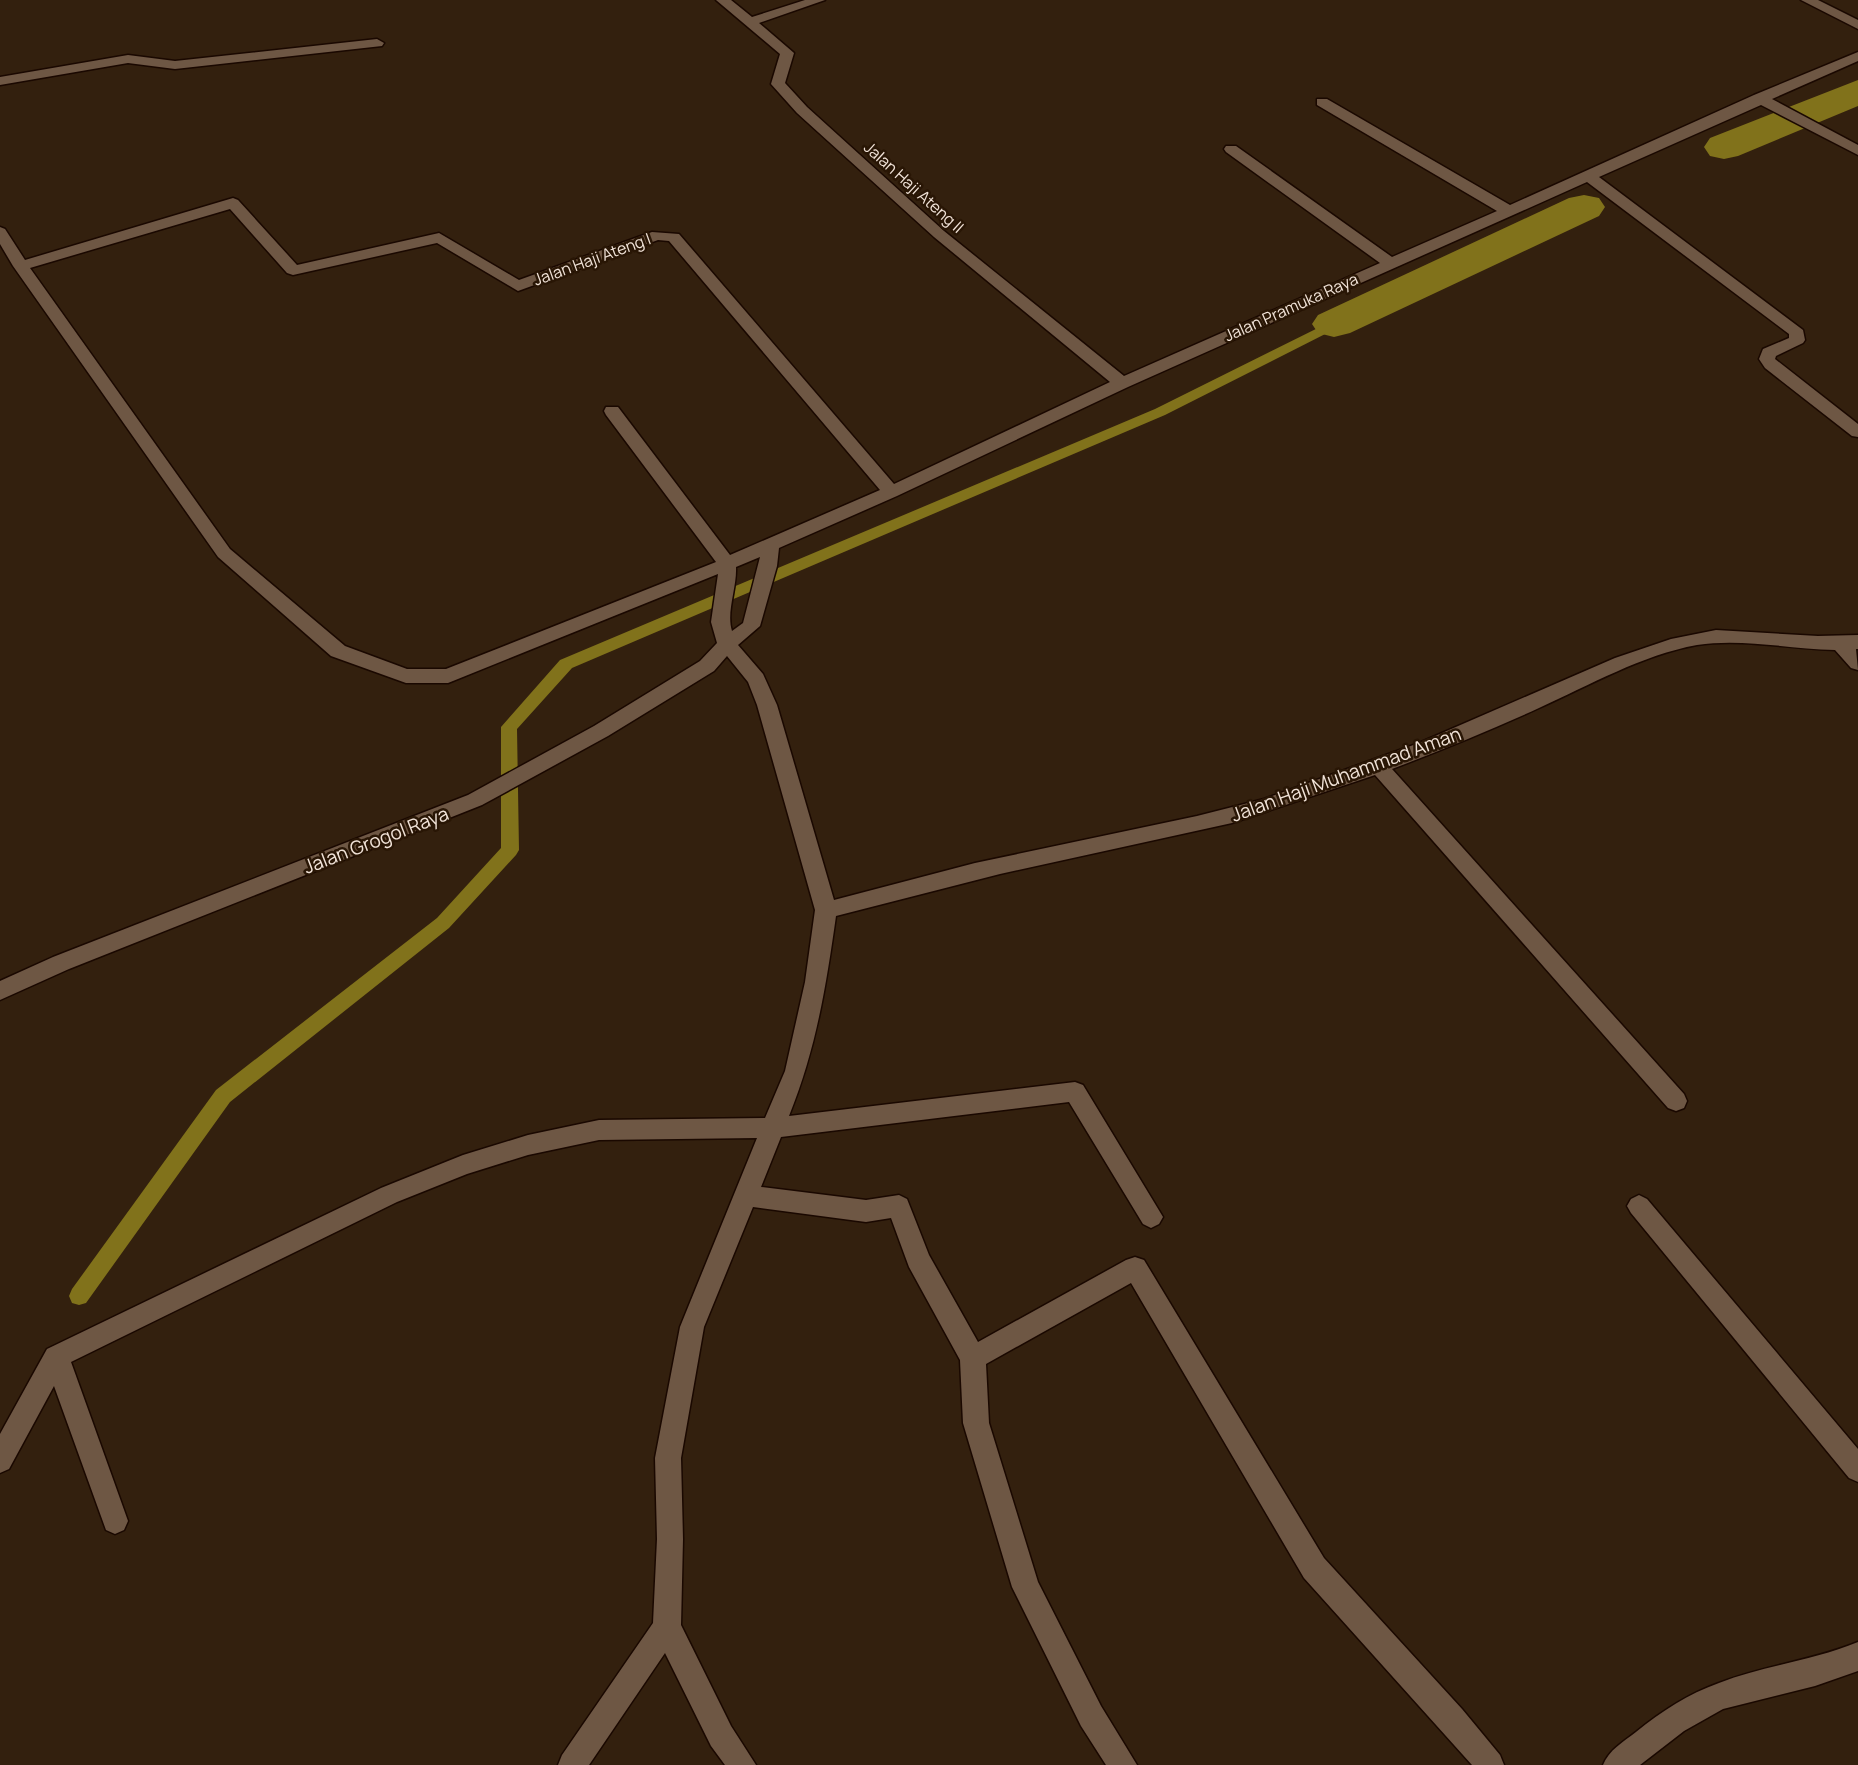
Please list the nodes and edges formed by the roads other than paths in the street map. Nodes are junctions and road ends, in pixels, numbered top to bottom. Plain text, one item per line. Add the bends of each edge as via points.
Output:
1 (723, 0) edge
2 (818, 0) edge
3 (1808, 0) edge
4 (750, 22) junction
5 (1858, 25) edge
6 (377, 43) dead end
7 (1858, 56) edge
8 (0, 81) edge
9 (1765, 101) junction
10 (1322, 102) dead end
11 (1231, 149) dead end
12 (1858, 151) edge
13 (1587, 176) junction
14 (1509, 211) junction
15 (0, 232) edge
16 (1390, 263) junction
17 (21, 266) junction
18 (1122, 383) junction
19 (612, 411) dead end
20 (1856, 428) edge
21 (891, 492) junction
22 (770, 545) junction
23 (727, 573) junction
24 (1849, 643) edge
25 (727, 644) junction
26 (1858, 663) edge
27 (1377, 765) junction
28 (826, 910) junction
29 (0, 990) edge
30 (1676, 1101) dead end
31 (772, 1128) junction
32 (746, 1196) junction
33 (1639, 1206) dead end
34 (1151, 1217) dead end
35 (56, 1357) junction
36 (973, 1358) junction
37 (0, 1461) edge
38 (1858, 1469) edge
39 (116, 1521) dead end
40 (667, 1628) junction
41 (1858, 1656) edge
42 (572, 1765) edge
43 (742, 1765) edge
44 (1123, 1765) edge
45 (1490, 1765) edge
46 (1617, 1765) edge

1 - 4 street, Jalan Haji Ateng II
2 - 4 street
3 - 5 street
4 - 18 street, Jalan Haji Ateng II via 787,53 778,84 802,110 939,234
6 - 8 street via 175,65 128,59
7 - 9 street, Jalan Pramuka Raya
9 - 12 street
9 - 13 street, Jalan Pramuka Raya
10 - 14 street
11 - 16 street
13 - 14 street, Jalan Pramuka Raya
13 - 20 street via 1797,333 1797,340 1769,353 1767,359
14 - 16 street, Jalan Pramuka Raya
15 - 17 street, Jalan Pramuka Raya
16 - 18 street, Jalan Pramuka Raya
17 - 21 street, Jalan Haji Ateng I via 233,203 293,270 439,238 518,286 657,235 674,237
17 - 23 street, Jalan Pramuka Raya via 224,553 338,651 406,676 448,676
18 - 21 street, Jalan Pramuka Raya
19 - 23 street
21 - 22 street, Jalan Pramuka Raya
22 - 23 street, Jalan Pramuka Raya
22 - 25 street, Jalan Grogol Raya via 751,626
23 - 25 street via 720,622
24 - 26 street
24 - 27 street, Jalan Haji Muhammad Aman via 1742,635 1696,639 1558,689 1502,717
25 - 28 street via 756,679 767,705
25 - 29 street, Jalan Grogol Raya via 707,666 475,800
27 - 28 street, Jalan Haji Muhammad Aman via 1297,796 1204,823 1021,860
27 - 30 street
28 - 31 street via 796,1070
31 - 32 street
31 - 34 street via 1075,1092
31 - 35 street via 599,1130 463,1165 389,1195
32 - 36 street via 866,1211 899,1206 918,1259
32 - 40 street via 692,1327 675,1417 668,1458
33 - 38 street
35 - 37 street
35 - 39 street
36 - 44 street via 976,1423 1026,1587 1091,1716
36 - 45 street via 1135,1268 1314,1568
40 - 42 street
40 - 43 street via 721,1736
41 - 46 street via 1835,1668 1738,1690 1690,1708

